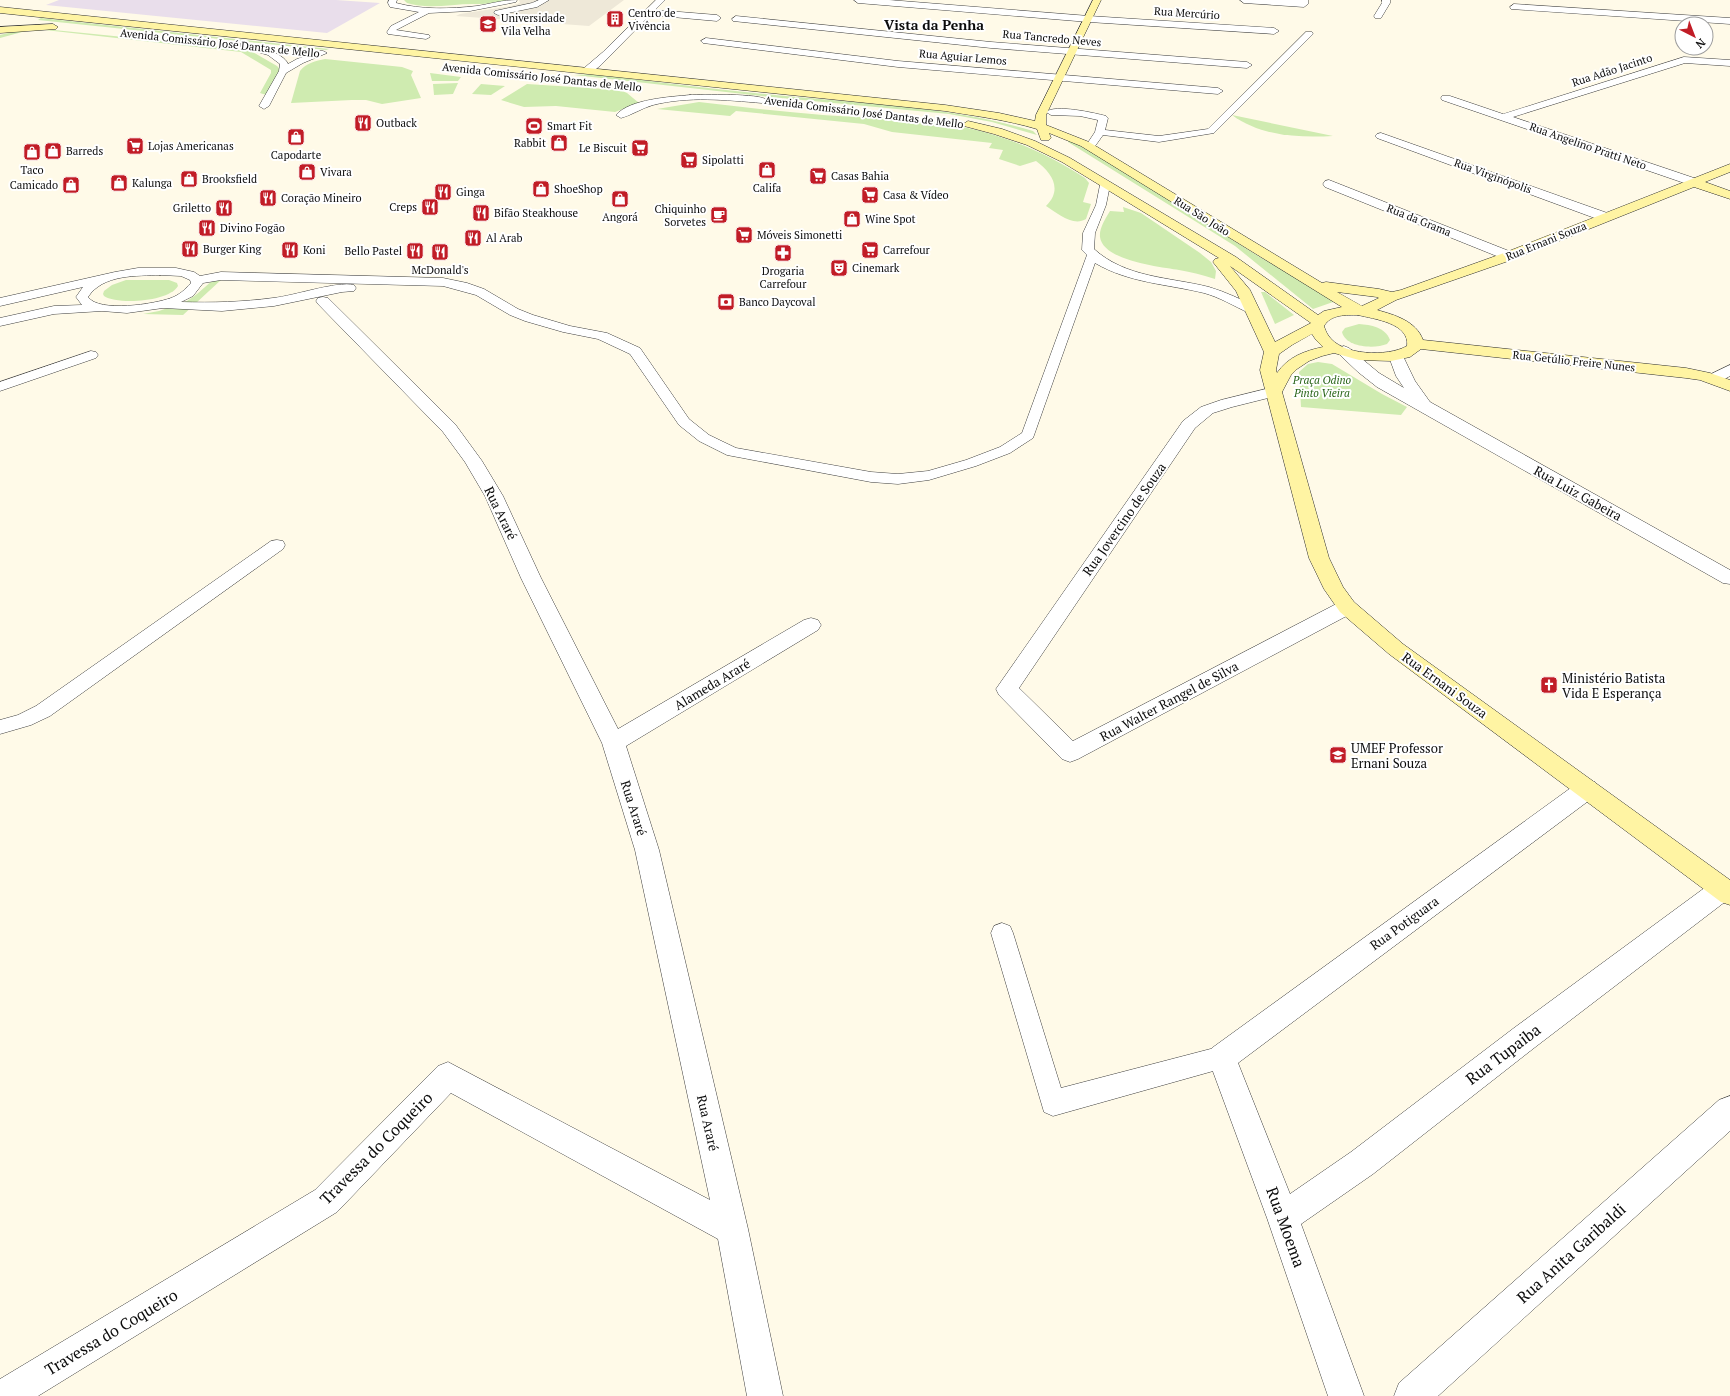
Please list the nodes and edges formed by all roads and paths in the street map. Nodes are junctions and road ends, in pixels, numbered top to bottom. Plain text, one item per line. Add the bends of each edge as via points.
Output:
1 (393, 0) edge
2 (512, 0) edge
3 (545, 0) edge
4 (661, 0) edge
5 (858, 0) edge
6 (862, 0) edge
7 (1097, 0) edge
8 (1244, 0) edge
9 (1386, 0) edge
10 (1304, 2) edge
11 (27, 5) dead end
12 (1514, 6) dead end
13 (0, 10) edge
14 (429, 10) junction
15 (853, 10) dead end
16 (14, 11) junction
17 (648, 12) junction
18 (57, 16) junction
19 (487, 16) dead end
20 (1378, 16) dead end
21 (31, 17) junction
22 (717, 18) dead end
23 (1089, 18) junction
24 (736, 19) dead end
25 (844, 20) dead end
26 (1730, 21) edge
27 (0, 24) edge
28 (61, 28) dead end
29 (11, 29) junction
30 (835, 31) junction
31 (1274, 31) dead end
32 (1309, 34) dead end
33 (706, 41) dead end
34 (241, 45) joint
35 (282, 49) dead end
36 (297, 51) dead end
37 (323, 53) junction
38 (1072, 53) junction
39 (416, 54) junction
40 (807, 55) junction
41 (404, 58) junction
42 (1730, 63) edge
43 (1247, 65) dead end
44 (283, 71) junction
45 (587, 71) junction
46 (1059, 78) junction
47 (662, 89) dead end
48 (1218, 91) dead end
49 (1446, 98) dead end
50 (762, 100) junction
51 (801, 104) dead end
52 (264, 106) dead end
53 (1048, 109) junction
54 (982, 113) junction
55 (621, 115) dead end
56 (1503, 118) junction
57 (961, 122) dead end
58 (1043, 126) junction
59 (1100, 132) junction
60 (1381, 136) dead end
61 (1088, 146) junction
62 (1066, 160) junction
63 (1730, 168) edge
64 (1693, 182) junction
65 (1329, 184) dead end
66 (1105, 185) junction
67 (1730, 195) edge
68 (1605, 217) junction
69 (1202, 244) junction
70 (1092, 256) junction
71 (1509, 256) junction
72 (158, 260) dead end
73 (216, 269) dead end
74 (126, 273) junction
75 (112, 276) junction
76 (194, 278) junction
77 (1314, 283) junction
78 (376, 289) dead end
79 (1391, 296) junction
80 (0, 302) edge
81 (323, 302) dead end
82 (159, 306) junction
83 (101, 308) junction
84 (1253, 310) junction
85 (1361, 312) junction
86 (0, 322) edge
87 (1318, 324) junction
88 (1416, 344) junction
89 (1340, 350) junction
90 (1272, 352) junction
91 (91, 355) dead end
92 (1398, 357) junction
93 (1730, 370) edge
94 (1713, 378) junction
95 (1730, 386) edge
96 (0, 387) edge
97 (1274, 392) junction
98 (1427, 407) junction
99 (277, 545) dead end
100 (1730, 578) edge
101 (1347, 607) junction
102 (811, 625) dead end
103 (1007, 689) joint
104 (0, 727) edge
105 (613, 743) junction
106 (1587, 789) junction
107 (1726, 892) edge
108 (1002, 933) dead end
109 (1222, 1058) junction
110 (1730, 1111) edge
111 (1283, 1218) junction
112 (732, 1229) junction
113 (5, 1396) edge
114 (765, 1396) edge
115 (1346, 1396) edge
116 (1412, 1396) edge

1 - 14 lane via 393,5 399,8
2 - 14 lane via 472,8
3 - 19 lane
4 - 17 street
5 - 6 street, Rua Mercúrio
6 - 15 street
6 - 23 street, Rua Mercúrio
7 - 23 main road
8 - 10 street
9 - 20 street
11 - 16 main road
12 - 26 street
13 - 16 main road
14 - 41 lane via 391,32 424,39
16 - 18 main road
16 - 27 main road
17 - 22 street
17 - 45 street
18 - 21 main road
18 - 41 main road, Avenida Comissário José Dantas de Mello
21 - 27 main road
21 - 29 main road via 24,24
23 - 31 street, Rua Mercúrio
23 - 38 main road
24 - 30 street, Rua Tancredo Neves
25 - 30 street
27 - 29 main road
28 - 29 main road
30 - 38 street, Rua Tancredo Neves
30 - 40 street
32 - 59 lane via 1211,131 1159,139
33 - 40 street, Rua Aguiar Lemos
34 - 35 main road, Avenida Comissário José Dantas de Mello
34 - 44 lane via 278,58 284,63
36 - 37 main road, Avenida Comissário José Dantas de Mello
37 - 39 main road via 345,50
37 - 41 main road, Avenida Comissário José Dantas de Mello
37 - 44 lane via 300,61
38 - 43 street, Rua Tancredo Neves
38 - 46 main road
39 - 41 main road, Avenida Comissário José Dantas de Mello
39 - 45 main road, Avenida Comissário José Dantas de Mello
40 - 46 street, Rua Aguiar Lemos
42 - 56 street, Rua Adão Jacinto via 1684,60
44 - 52 lane
45 - 54 main road, Avenida Comissário José Dantas de Mello
46 - 48 street, Rua Aguiar Lemos
46 - 53 main road
47 - 50 main road, Avenida Comissário José Dantas de Mello
49 - 56 street, Rua Angelino Pratti Neto
50 - 51 main road, Avenida Comissário José Dantas de Mello
50 - 55 lane via 678,99 643,105
53 - 54 main road
53 - 58 main road via 1040,119
53 - 59 lane via 1101,117 1103,118
53 - 61 main road via 1079,134
54 - 58 main road, Avenida Comissário José Dantas de Mello
56 - 64 street, Rua Angelino Pratti Neto
57 - 62 main road, Avenida Comissário José Dantas de Mello via 998,131
58 - 61 main road, Rua São João
58 - 62 main road via 1046,140
59 - 61 lane
60 - 68 street, Rua Virginópolis
61 - 77 main road, Rua São João
62 - 66 main road, Rua São João
63 - 64 main road, Rua Ernani Souza
64 - 67 main road, Rua Angelino Pratti Neto
64 - 68 main road, Rua Ernani Souza
65 - 71 street, Rua da Grama
66 - 69 main road, Rua São João
66 - 70 lane via 1101,205 1089,233 1088,250
68 - 71 main road, Rua Ernani Souza
69 - 84 main road via 1243,290
69 - 87 main road, Rua São João via 1230,260
70 - 76 lane via 1028,435 1005,450 971,463 930,475 898,479 870,477 732,452 704,438 684,422 635,351 602,336 529,318 480,292 463,286 415,281 237,276
70 - 84 lane via 1122,272 1210,292
71 - 79 main road, Rua Ernani Souza
72 - 74 lane
73 - 76 lane
74 - 75 lane
74 - 76 lane via 180,272
75 - 80 lane
75 - 83 lane via 91,286 82,298 85,302
76 - 82 lane via 197,284 194,290
77 - 79 main road
77 - 85 main road, Rua São João
78 - 82 lane via 342,288 274,302 222,307
79 - 85 main road, Rua Ernani Souza
81 - 105 street, Rua Araré via 449,428 473,461 494,496 531,578
82 - 83 lane via 144,309
83 - 86 lane via 54,310
84 - 90 main road
85 - 87 main road via 1333,313
85 - 88 main road via 1396,321 1410,330
87 - 89 main road via 1324,340
87 - 90 main road
88 - 92 main road via 1410,352
88 - 94 main road, Rua Getúlio Freire Nunes
89 - 92 main road via 1371,358
89 - 97 main road via 1311,354 1298,361 1287,370
89 - 98 street, Rua Luiz Gabeira via 1378,382
90 - 97 main road, Rua Ernani Souza via 1268,370
91 - 96 lane
92 - 98 street, Rua Luiz Gabeira via 1402,375 1408,386
93 - 94 street
94 - 95 main road, Rua Getúlio Freire Nunes
97 - 101 main road, Rua Ernani Souza via 1319,558 1334,589
97 - 103 street, Rua Jovercino de Souza via 1207,410 1189,425
98 - 100 street, Rua Luiz Gabeira
99 - 104 lane via 44,711
101 - 103 street, Rua Walter Rangel de Silva via 1070,753
101 - 106 main road, Rua Ernani Souza via 1396,649
102 - 105 street, Alameda Araré
105 - 112 street, Rua Araré via 647,850
106 - 107 main road, Rua Ernani Souza
106 - 109 street, Rua Potiguara
107 - 111 street, Rua Tupaiba via 1524,1038 1362,1163
108 - 109 lane via 1053,1103
109 - 111 street, Rua Moema
110 - 116 street, Rua Anita Garibaldi
111 - 115 street, Rua Moema
112 - 113 street, Travessa do Coqueiro via 448,1076 326,1201
112 - 114 street, Rua Araré

